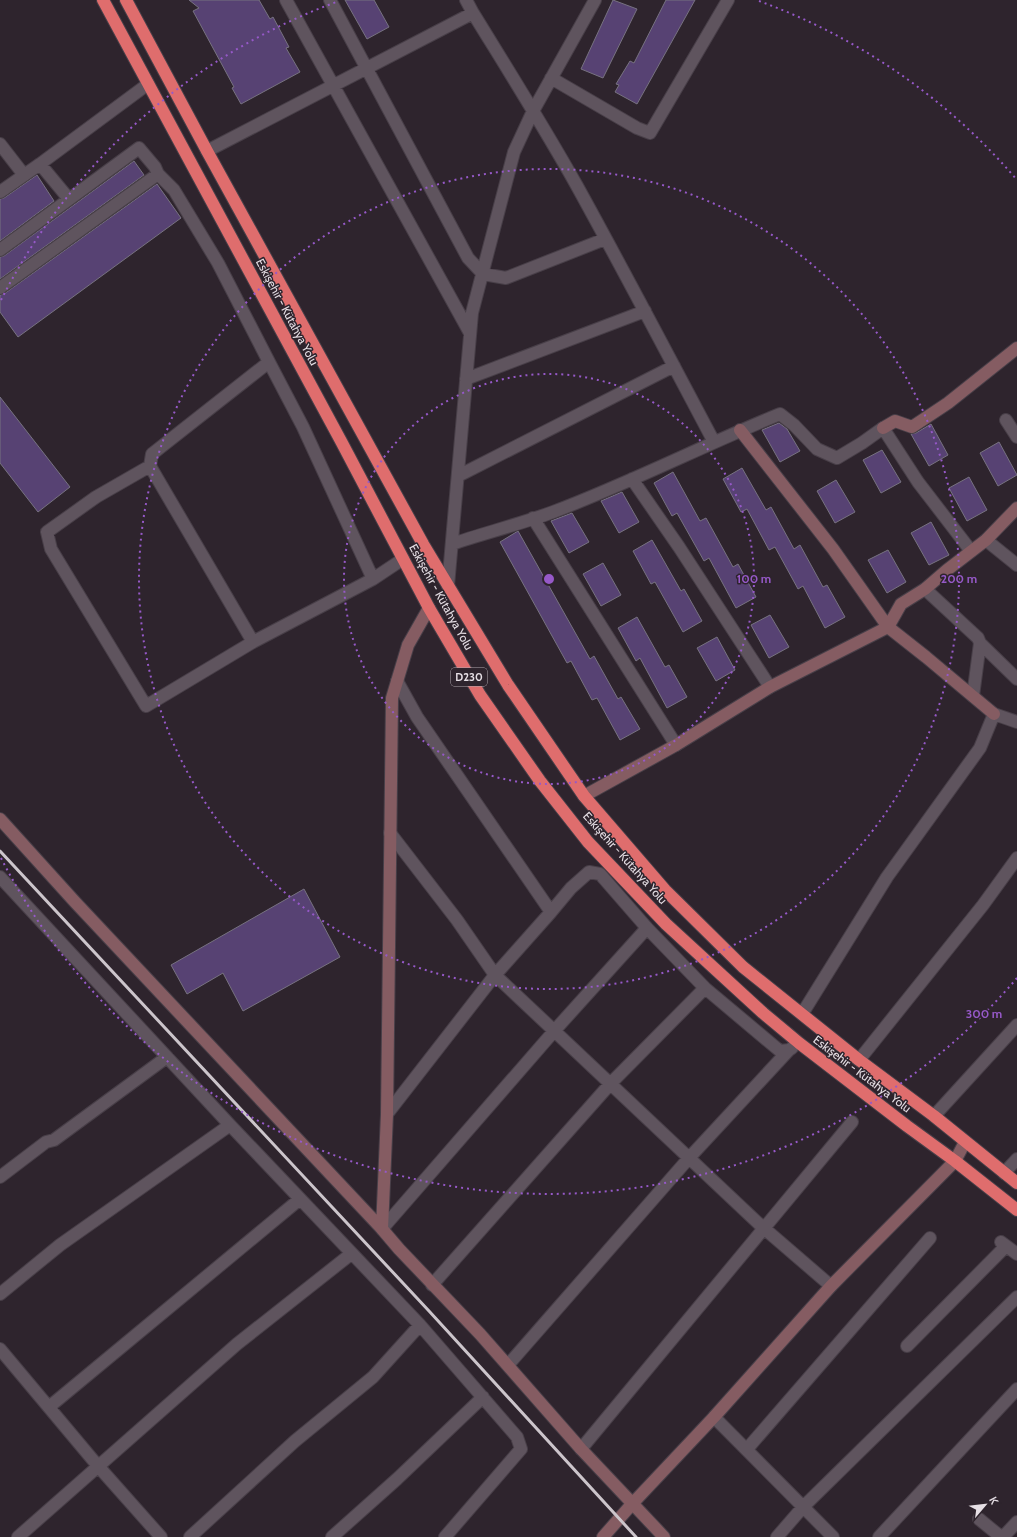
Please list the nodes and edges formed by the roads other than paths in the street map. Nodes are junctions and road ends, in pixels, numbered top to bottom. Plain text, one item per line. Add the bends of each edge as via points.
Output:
1 (103, 0) edge
2 (126, 0) edge
3 (286, 0) edge
4 (330, 0) edge
5 (466, 0) edge
6 (728, 0) edge
7 (590, 3) edge
8 (473, 12) junction
9 (367, 68) junction
10 (551, 78) junction
11 (148, 84) junction
12 (333, 86) junction
13 (533, 110) junction
14 (0, 144) edge
15 (207, 151) junction
16 (40, 164) junction
17 (158, 174) junction
18 (24, 175) junction
19 (0, 192) edge
20 (69, 200) junction
21 (605, 239) junction
22 (0, 250) edge
23 (483, 274) junction
24 (0, 288) edge
25 (645, 312) junction
26 (470, 333) junction
27 (1017, 348) edge
28 (269, 362) junction
29 (674, 366) junction
30 (466, 379) junction
31 (1006, 420) dead end
32 (883, 428) junction
33 (740, 430) junction
34 (1017, 437) edge
35 (714, 442) junction
36 (150, 466) junction
37 (458, 476) junction
38 (632, 479) junction
39 (1017, 508) edge
40 (533, 518) junction
41 (986, 540) junction
42 (452, 544) junction
43 (971, 552) junction
44 (403, 559) junction
45 (1017, 566) edge
46 (374, 579) junction
47 (448, 586) junction
48 (925, 589) junction
49 (428, 608) junction
50 (888, 627) junction
51 (253, 642) junction
52 (980, 643) junction
53 (1017, 679) edge
54 (397, 681) junction
55 (770, 687) junction
56 (973, 696) junction
57 (994, 714) junction
58 (1017, 722) edge
59 (676, 744) junction
60 (584, 796) junction
61 (0, 819) edge
62 (390, 833) junction
63 (1017, 858) edge
64 (3, 886) edge
65 (551, 912) junction
66 (647, 928) junction
67 (495, 975) junction
68 (705, 988) junction
69 (802, 1014) junction
70 (1017, 1025) edge
71 (555, 1030) junction
72 (794, 1046) junction
73 (166, 1057) junction
74 (859, 1060) junction
75 (611, 1083) junction
76 (387, 1114) junction
77 (934, 1116) junction
78 (852, 1122) dead end
79 (230, 1125) junction
80 (965, 1142) junction
81 (689, 1158) junction
82 (1017, 1159) edge
83 (955, 1161) junction
84 (1004, 1173) junction
85 (0, 1177) edge
86 (1017, 1184) edge
87 (300, 1198) junction
88 (1017, 1210) edge
89 (763, 1228) junction
90 (382, 1229) junction
91 (930, 1238) dead end
92 (351, 1254) junction
93 (1017, 1254) edge
94 (432, 1285) junction
95 (831, 1286) junction
96 (0, 1294) edge
97 (1017, 1297) edge
98 (420, 1325) junction
99 (908, 1346) dead end
100 (0, 1349) edge
101 (508, 1365) junction
102 (1017, 1389) edge
103 (482, 1397) junction
104 (49, 1407) junction
105 (714, 1417) junction
106 (581, 1449) junction
107 (747, 1449) junction
108 (98, 1466) junction
109 (632, 1504) junction
110 (804, 1507) junction
111 (979, 1519) dead end
112 (1017, 1522) edge
113 (18, 1537) edge
114 (161, 1537) edge
115 (190, 1537) edge
116 (332, 1537) edge
117 (445, 1537) edge
118 (603, 1537) edge
119 (664, 1537) edge
120 (777, 1537) edge
121 (833, 1537) edge
122 (879, 1537) edge
123 (1002, 1537) edge

1 - 11 highway, Eskişehir - Kütahya Yolu / D230
2 - 15 highway, Eskişehir - Kütahya Yolu / D230
3 - 12 street
4 - 9 street
5 - 8 street
6 - 10 street via 650,133
7 - 10 street
8 - 9 street
8 - 13 street
9 - 12 street
9 - 23 street via 468,258
10 - 13 street
11 - 16 street
11 - 44 highway, Eskişehir - Kütahya Yolu / D230
12 - 15 street
12 - 26 street
13 - 21 street
13 - 23 street via 514,152
14 - 18 street
15 - 47 highway, Eskişehir - Kütahya Yolu / D230
16 - 18 street
16 - 20 street
17 - 20 street via 139,148
17 - 24 street
17 - 28 street via 174,190 218,263
18 - 19 street
20 - 22 street
21 - 23 street via 506,278
21 - 25 street
23 - 26 street via 472,313
25 - 29 street
25 - 30 street
26 - 30 street
27 - 32 street via 931,416 912,427 895,421
28 - 36 street via 152,454
28 - 46 street via 303,427
29 - 35 street
29 - 37 street
30 - 37 street
31 - 34 street
32 - 33 street via 837,458 817,449 780,414
32 - 43 street via 918,482
33 - 35 street
33 - 50 street via 833,549
35 - 38 street
36 - 51 street
36 - 51 street via 96,497 47,532 51,548 146,706
37 - 42 street
38 - 40 street
38 - 55 street
39 - 41 street
40 - 42 street
40 - 59 street
41 - 43 street
41 - 45 street
42 - 47 street
43 - 48 street
44 - 46 street
44 - 49 highway, Eskişehir - Kütahya Yolu / D230
46 - 51 street
47 - 60 highway, Eskişehir - Kütahya Yolu / D230 via 508,685
48 - 50 street via 901,604
48 - 52 street via 978,638
49 - 54 street via 408,645
49 - 72 highway, Eskişehir - Kütahya Yolu / D230 via 480,695 540,781 588,842 666,924 764,1013
50 - 55 street
50 - 56 street
52 - 53 street
52 - 56 street
54 - 62 street via 392,698
54 - 65 street via 417,717
55 - 59 street
56 - 57 street
57 - 58 street
57 - 69 street via 980,748 887,877
59 - 60 street
60 - 69 highway, Eskişehir - Kütahya Yolu / D230 via 665,890 737,962
61 - 90 street
62 - 67 street via 457,920
62 - 76 street
63 - 74 street via 983,905
64 - 73 street
65 - 66 street via 571,888 589,872 600,874
65 - 67 street
66 - 68 street
66 - 71 street
67 - 71 street
67 - 76 street
68 - 72 street via 780,1051
68 - 75 street
69 - 74 highway, Eskişehir - Kütahya Yolu / D230
70 - 77 street
71 - 75 street
71 - 90 street
72 - 81 street
72 - 83 highway, Eskişehir - Kütahya Yolu / D230
73 - 79 street
73 - 85 street
74 - 77 highway, Eskişehir - Kütahya Yolu / D230
75 - 81 street
75 - 94 street
76 - 90 street
77 - 80 highway, Eskişehir - Kütahya Yolu / D230
78 - 89 street
79 - 87 street
79 - 96 street via 60,1245
80 - 83 street
80 - 84 highway, Eskişehir - Kütahya Yolu / D230
81 - 89 street
81 - 101 street
82 - 84 street
83 - 88 highway, Eskişehir - Kütahya Yolu / D230
83 - 95 street
84 - 86 highway, Eskişehir - Kütahya Yolu / D230
87 - 92 street
87 - 104 street
89 - 95 street
89 - 106 street
90 - 94 street
91 - 107 street
92 - 98 street
92 - 108 street via 237,1344
93 - 99 street via 1003,1244
94 - 101 street
95 - 105 street
97 - 110 street
98 - 103 street
98 - 115 street via 373,1376 296,1441
100 - 104 street
101 - 106 street
102 - 122 street
103 - 116 street
103 - 117 street via 517,1437 521,1449
104 - 108 street
105 - 107 street
105 - 109 street
106 - 109 street
107 - 110 street
108 - 113 street
108 - 114 street
109 - 118 street
109 - 119 street
110 - 120 street
110 - 121 street
111 - 123 street
112 - 123 street

